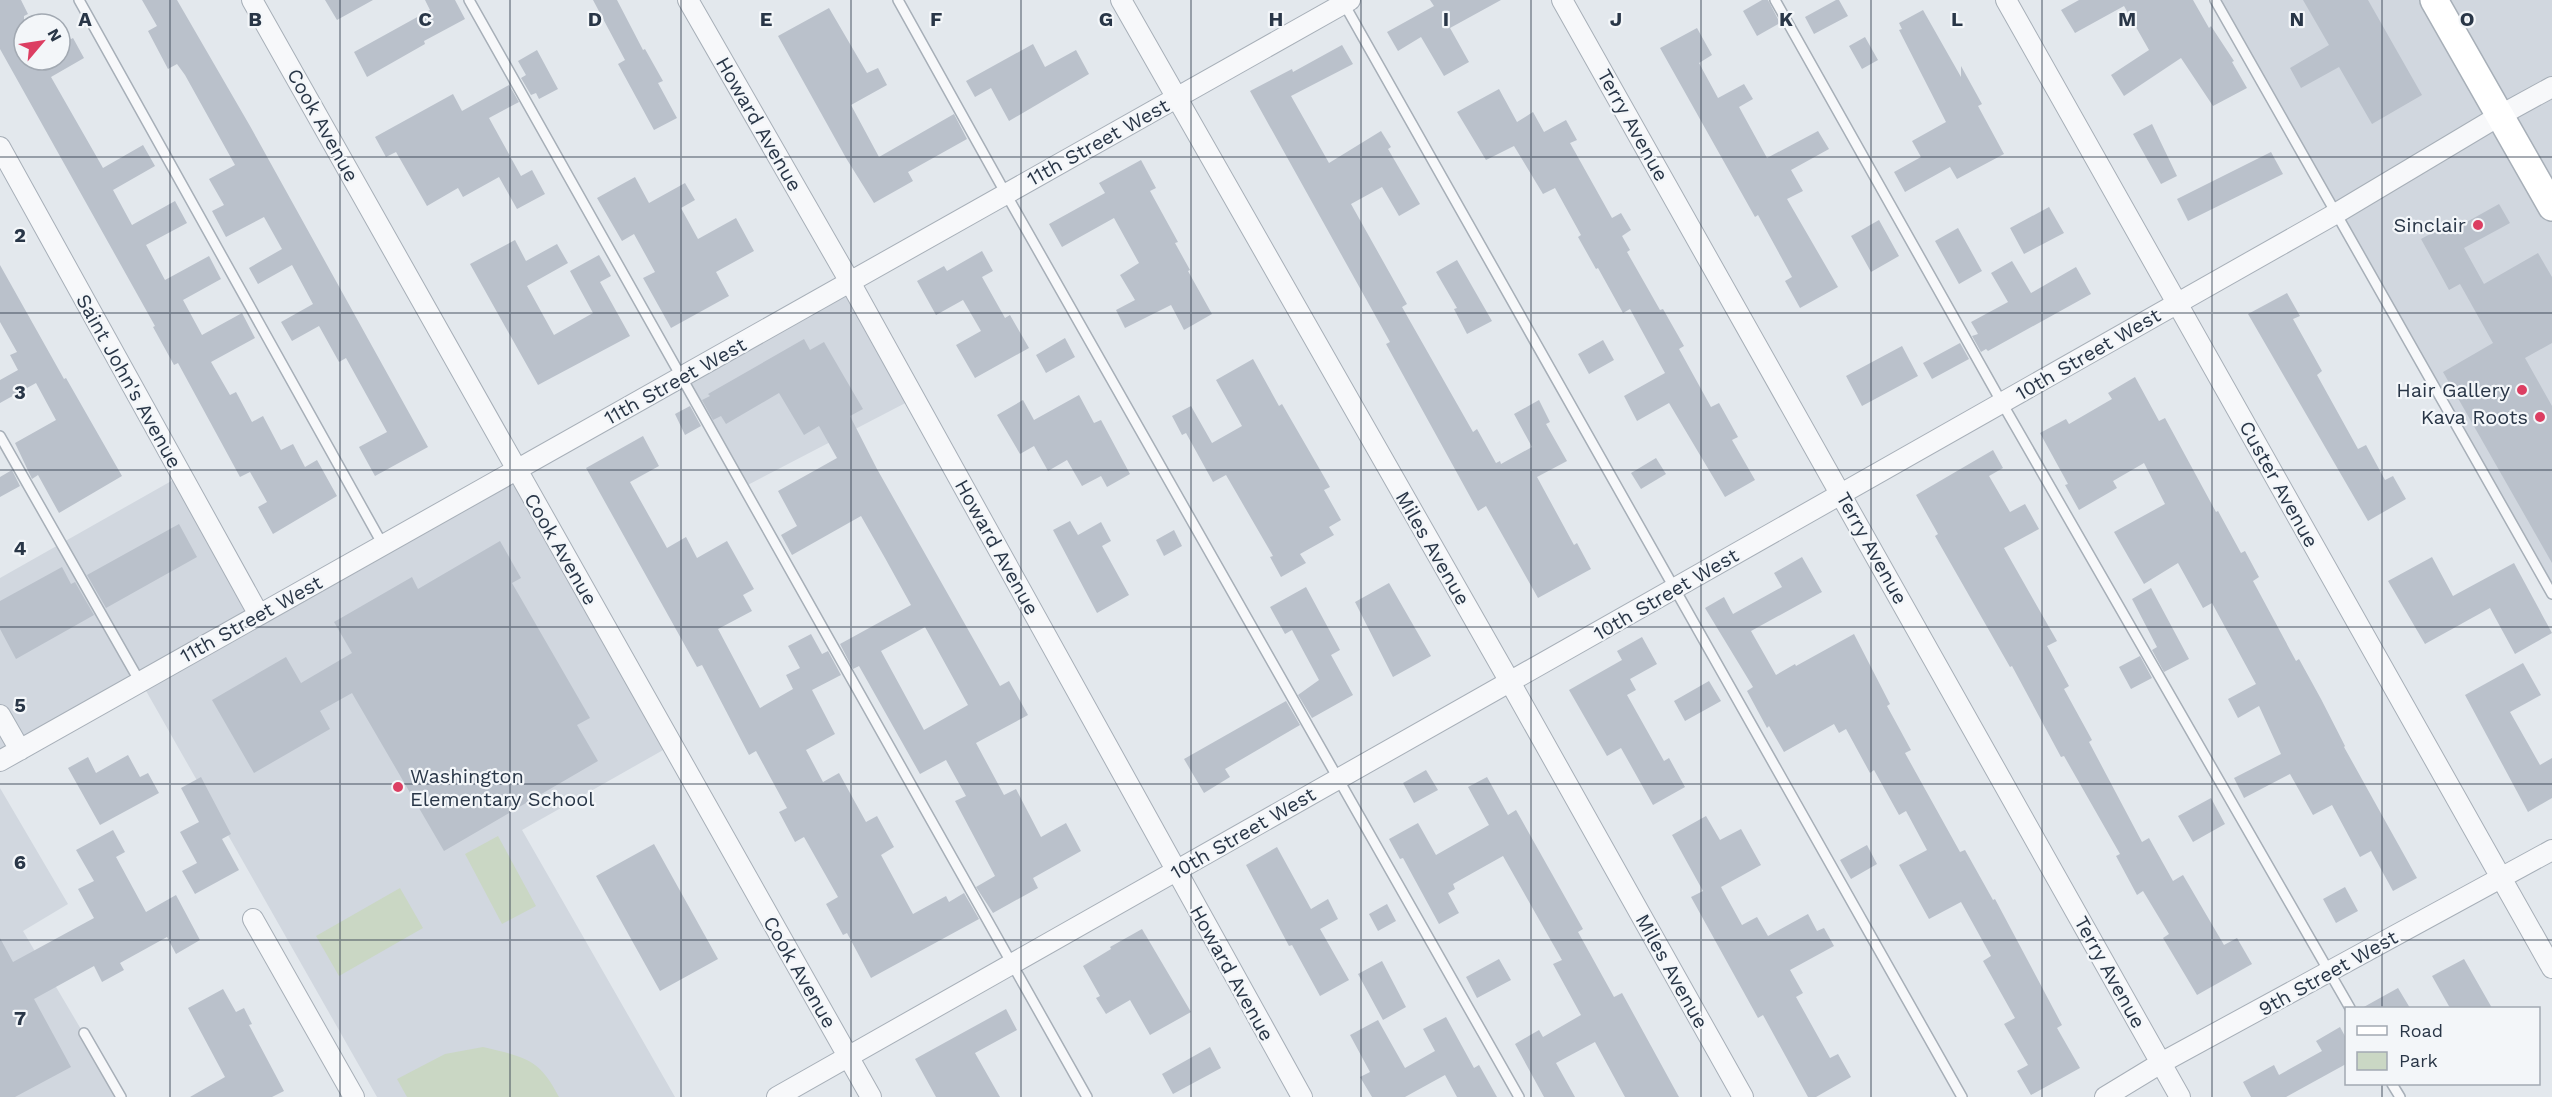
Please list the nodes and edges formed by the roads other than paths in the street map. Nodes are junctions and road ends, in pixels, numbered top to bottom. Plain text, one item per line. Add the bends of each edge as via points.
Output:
1 (79, 0) edge
2 (252, 0) edge
3 (469, 0) edge
4 (688, 0) edge
5 (898, 0) edge
6 (1121, 0) edge
7 (1562, 0) edge
8 (1775, 0) edge
9 (2006, 0) edge
10 (2215, 0) edge
11 (2434, 0) edge
12 (1345, 1) edge
13 (2552, 87) edge
14 (1176, 98) junction
15 (2499, 116) junction
16 (0, 147) edge
17 (1006, 194) junction
18 (2552, 207) edge
19 (2335, 214) junction
20 (850, 282) junction
21 (2177, 304) junction
22 (680, 378) junction
23 (2002, 403) junction
24 (0, 436) edge
25 (516, 470) junction
26 (1841, 494) junction
27 (383, 545) junction
28 (1673, 589) junction
29 (2552, 594) edge
30 (259, 615) junction
31 (140, 682) junction
32 (1510, 682) junction
33 (0, 714) edge
34 (20, 750) junction
35 (0, 761) edge
36 (1340, 778) junction
37 (2552, 850) edge
38 (1175, 872) junction
39 (2501, 878) junction
40 (253, 919) dead end
41 (1011, 964) junction
42 (2552, 968) edge
43 (2329, 972) junction
44 (2349, 1007) edge
45 (84, 1033) dead end
46 (849, 1057) junction
47 (2161, 1063) junction
48 (121, 1097) edge
49 (354, 1097) edge
50 (777, 1097) edge
51 (871, 1097) edge
52 (1087, 1097) edge
53 (1302, 1097) edge
54 (1519, 1097) edge
55 (1743, 1097) edge
56 (1962, 1097) edge
57 (2105, 1097) edge
58 (2180, 1097) edge

1 - 27 lane
2 - 25 street, Cook Avenue
3 - 22 lane
4 - 20 street, Howard Avenue
5 - 17 lane
6 - 14 street, Miles Avenue
7 - 26 street, Terry Avenue
8 - 23 lane
9 - 21 street, Custer Avenue
10 - 19 lane
11 - 15 main road
12 - 14 street, 11th Street West
12 - 28 lane
13 - 15 street, 10th Street West
14 - 17 street, 11th Street West
14 - 32 street, Miles Avenue
15 - 18 main road
15 - 19 street, 10th Street West
16 - 30 street, Saint John's Avenue
17 - 20 street, 11th Street West
17 - 36 lane
19 - 21 street, 10th Street West
19 - 29 lane
20 - 22 street, 11th Street West
20 - 38 street, Howard Avenue
21 - 23 street, 10th Street West
21 - 39 street, Custer Avenue
22 - 25 street, 11th Street West
22 - 41 lane
23 - 26 street, 10th Street West
23 - 43 lane
24 - 31 lane
25 - 27 street, 11th Street West
25 - 46 street, Cook Avenue
26 - 28 street, 10th Street West
26 - 47 street, Terry Avenue
27 - 30 street, 11th Street West
28 - 32 street, 10th Street West
28 - 56 lane
30 - 31 street, 11th Street West
31 - 34 street, 11th Street West
32 - 36 street, 10th Street West
32 - 55 street, Miles Avenue
33 - 34 street
34 - 35 street, 11th Street West
36 - 38 street, 10th Street West
36 - 54 lane
37 - 39 street, 9th Street West
38 - 41 street, 10th Street West
38 - 53 street, Howard Avenue
39 - 42 street, Custer Avenue
39 - 43 street, 9th Street West
40 - 49 street
41 - 46 street, 10th Street West
41 - 52 lane
43 - 44 lane
43 - 47 street, 9th Street West
45 - 48 lane
46 - 50 street, 10th Street West
46 - 51 street, Cook Avenue
47 - 57 street, 9th Street West
47 - 58 street, Terry Avenue

